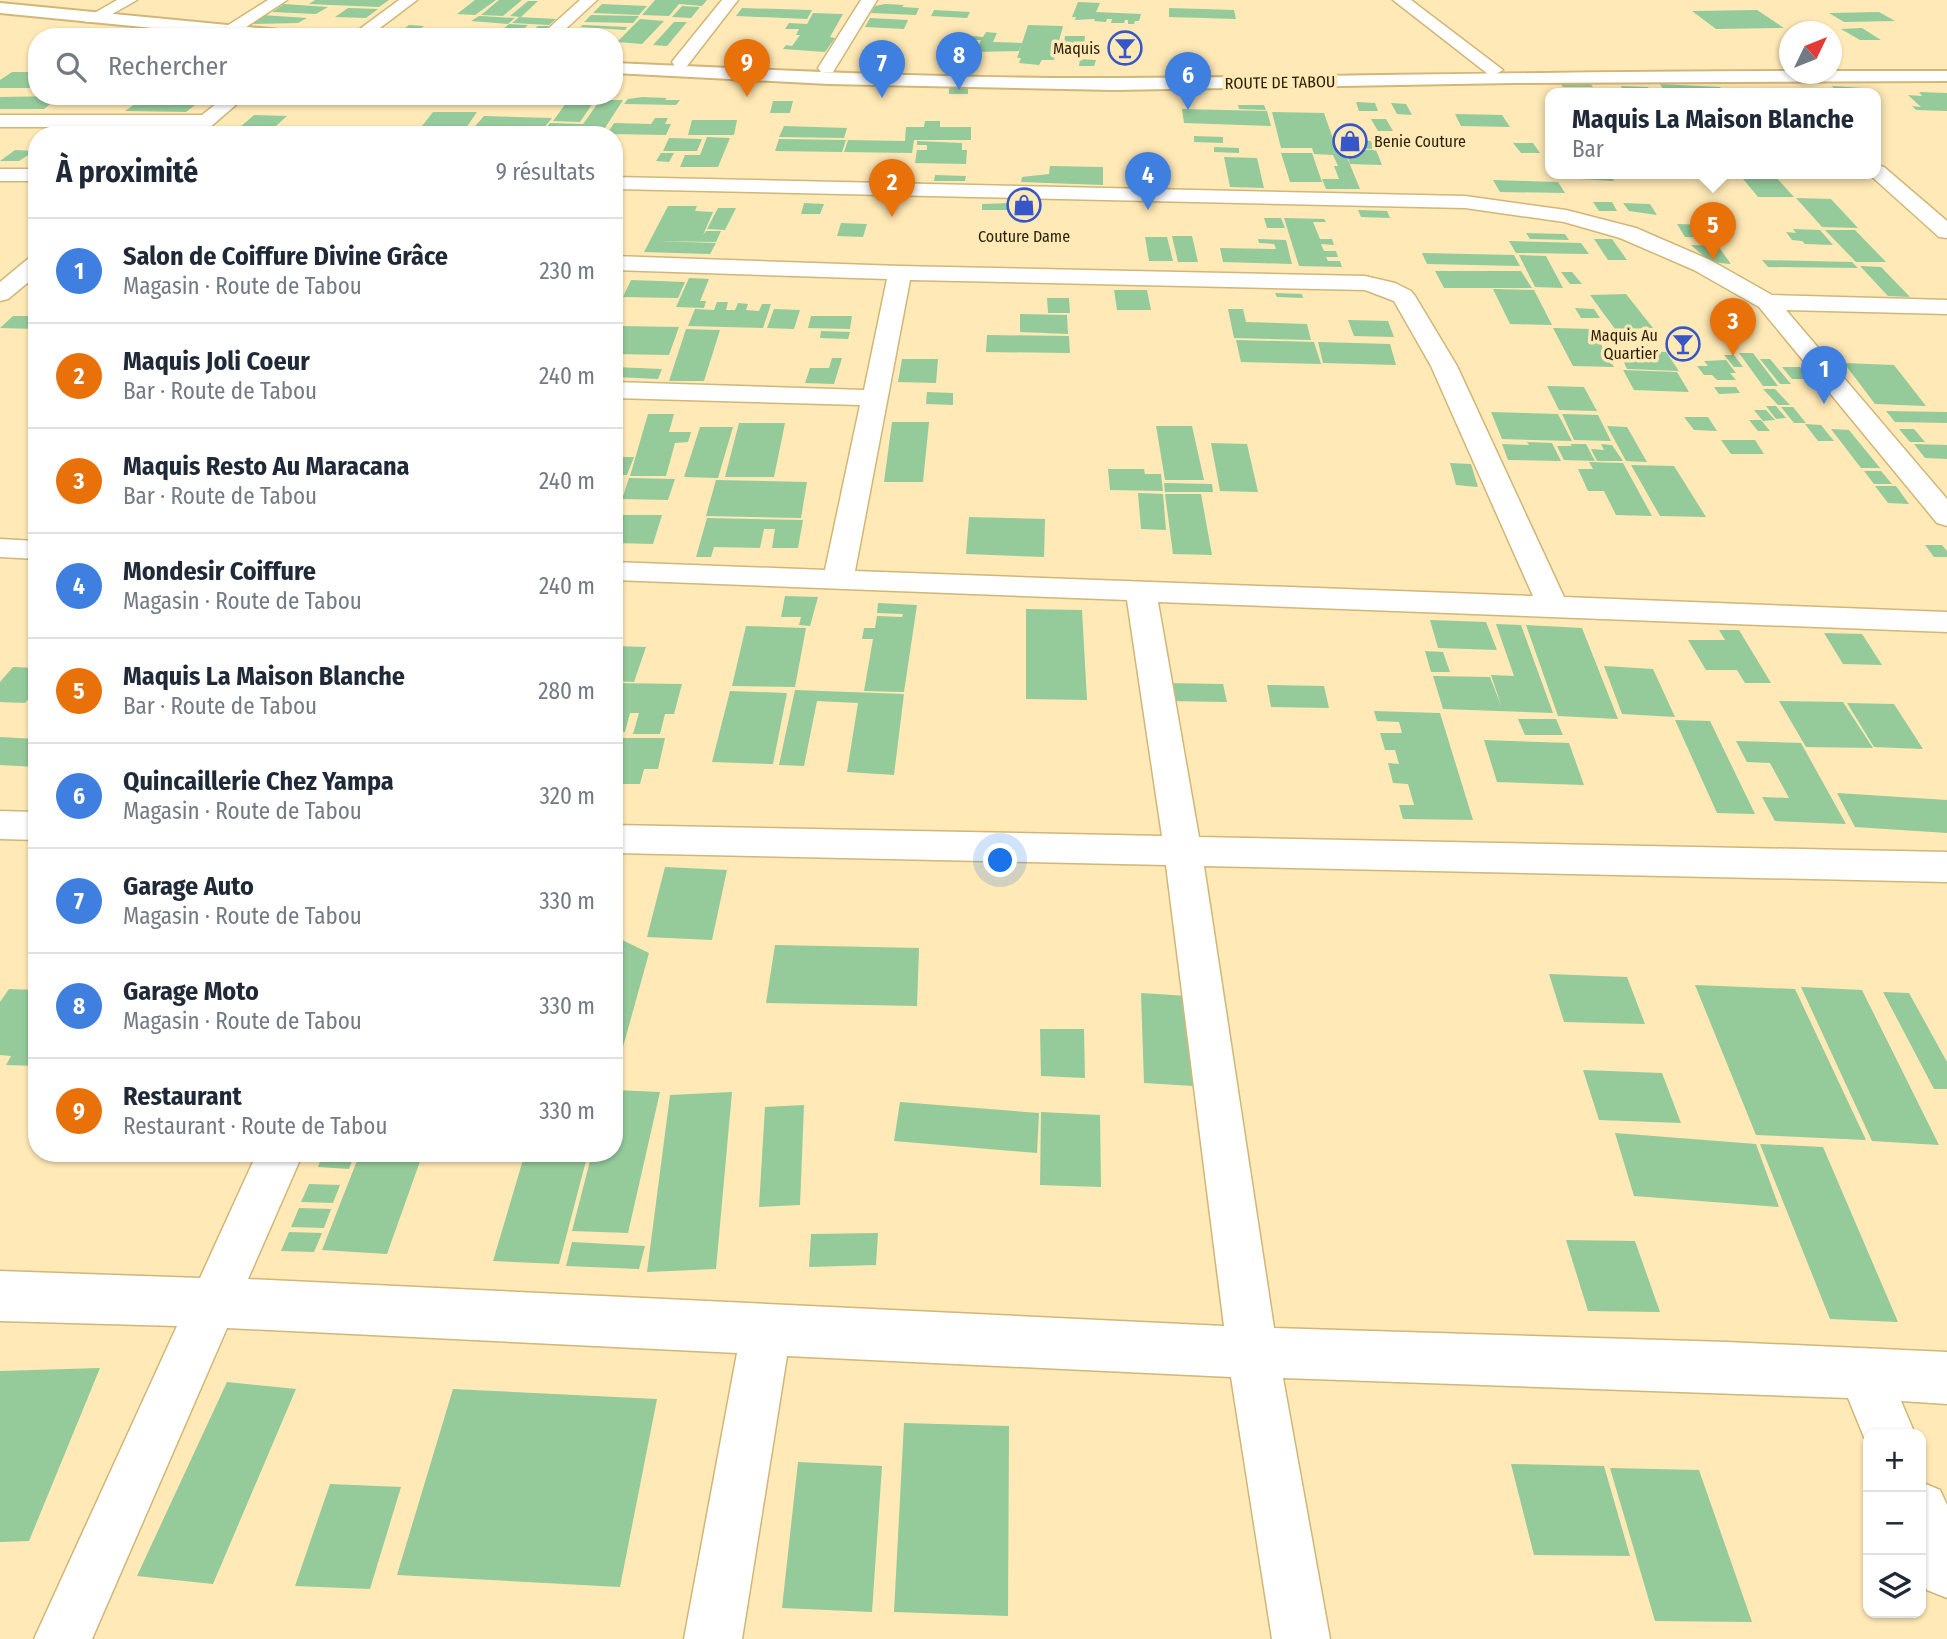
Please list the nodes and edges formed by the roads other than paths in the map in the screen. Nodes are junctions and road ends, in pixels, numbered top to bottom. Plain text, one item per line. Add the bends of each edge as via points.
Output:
1 (129, 0) edge
2 (279, 0) edge
3 (410, 0) edge
4 (589, 0) edge
5 (730, 0) edge
6 (869, 0) edge
7 (1401, 0) edge
8 (0, 8) edge
9 (92, 19) junction
10 (0, 20) edge
11 (84, 28) edge
12 (186, 28) edge
13 (234, 28) edge
14 (370, 28) edge
15 (557, 28) edge
16 (623, 59) edge
17 (681, 62) junction
18 (1947, 67) edge
19 (623, 68) edge
20 (828, 68) junction
21 (1842, 68) edge
22 (1779, 69) edge
23 (1494, 70) junction
24 (1947, 76) edge
25 (225, 105) edge
26 (0, 121) edge
27 (205, 121) junction
28 (199, 126) edge
29 (1881, 174) edge
30 (0, 175) edge
31 (28, 175) edge
32 (623, 183) edge
33 (1947, 232) edge
34 (623, 263) edge
35 (28, 271) edge
36 (900, 273) junction
37 (0, 294) edge
38 (1767, 302) junction
39 (1947, 307) edge
40 (623, 390) edge
41 (874, 398) junction
42 (1947, 517) edge
43 (0, 548) edge
44 (28, 550) edge
45 (623, 571) edge
46 (838, 580) junction
47 (1141, 592) junction
48 (1553, 607) junction
49 (1947, 622) edge
50 (0, 825) edge
51 (28, 826) edge
52 (623, 839) edge
53 (1183, 851) junction
54 (1947, 867) edge
55 (276, 1162) edge
56 (0, 1296) edge
57 (216, 1301) junction
58 (766, 1332) junction
59 (1253, 1353) junction
60 (1863, 1373) junction
61 (1947, 1378) edge
62 (1887, 1429) edge
63 (1926, 1521) edge
64 (1947, 1570) edge
65 (63, 1639) edge
66 (713, 1639) edge
67 (1301, 1639) edge

1 - 9 street
2 - 13 street
3 - 14 street
4 - 15 street
5 - 17 street
6 - 20 street
7 - 23 street
8 - 9 main road
9 - 12 main road
10 - 11 main road
16 - 17 main road, ROUTE DE TABOU
17 - 20 main road, ROUTE DE TABOU
18 - 21 main road
19 - 24 main road, ROUTE DE TABOU via 1114,84
20 - 23 main road, ROUTE DE TABOU via 1297,74
22 - 23 main road, ROUTE DE TABOU
25 - 27 street
26 - 27 street
27 - 28 street
29 - 33 street
30 - 31 street
32 - 38 street via 1465,202 1566,216 1628,233 1702,265
34 - 36 street
35 - 37 street
36 - 41 street
36 - 48 street via 1365,283 1403,296 1444,366
38 - 39 street
38 - 42 street
40 - 41 street
41 - 46 street
43 - 44 street
45 - 46 street
46 - 47 street
47 - 48 street
47 - 53 street
48 - 49 street
50 - 51 street
52 - 53 street
53 - 54 street
53 - 59 street
55 - 57 street
56 - 57 street
57 - 58 street
57 - 65 street
58 - 59 street
58 - 66 street
59 - 60 street
59 - 67 street
60 - 61 street
60 - 62 street
63 - 64 street

